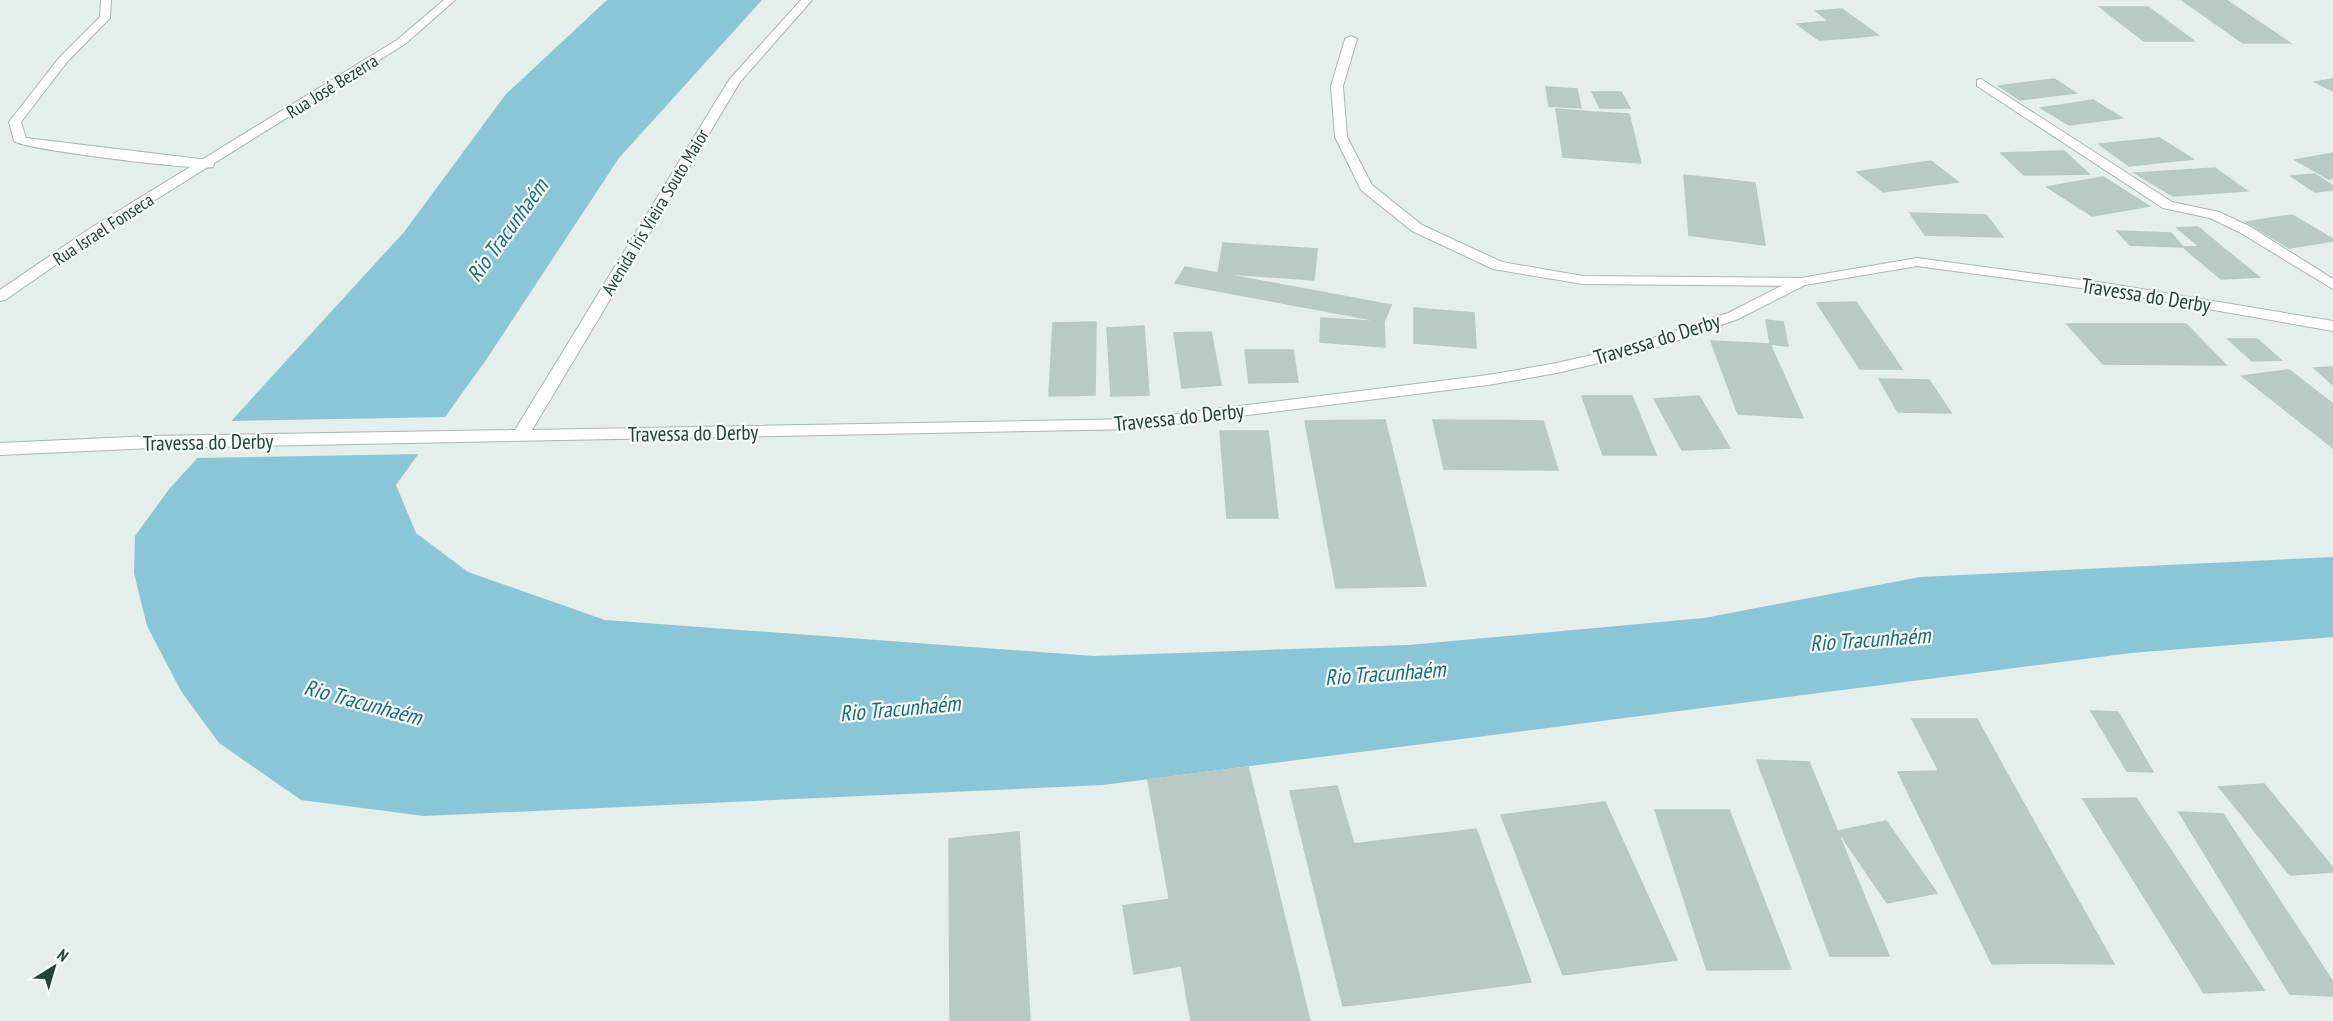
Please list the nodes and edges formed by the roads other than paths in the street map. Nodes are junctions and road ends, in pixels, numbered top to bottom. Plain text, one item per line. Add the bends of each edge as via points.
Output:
1 (106, 0) edge
2 (450, 0) edge
3 (807, 0) edge
4 (1351, 39) dead end
5 (1981, 83) dead end
6 (208, 164) junction
7 (1800, 282) junction
8 (2333, 285) edge
9 (0, 297) edge
10 (2333, 326) edge
11 (520, 436) junction
12 (0, 449) edge

1 - 6 street via 105,18 63,60 15,122 20,141
2 - 6 street, Rua José Bezerra via 401,42
3 - 11 street, Avenida Íris Vieira Souto Maior via 735,80
4 - 7 street via 1337,86 1341,137 1366,187 1417,228 1498,266 1583,280
5 - 8 street via 2168,205 2214,215 2244,229
6 - 9 street, Rua Israel Fonseca via 94,232
7 - 10 street, Travessa do Derby via 1917,262 2111,288
7 - 11 street, Travessa do Derby via 1733,316 1677,336 1557,368 1146,422
11 - 12 street, Travessa do Derby via 152,442

